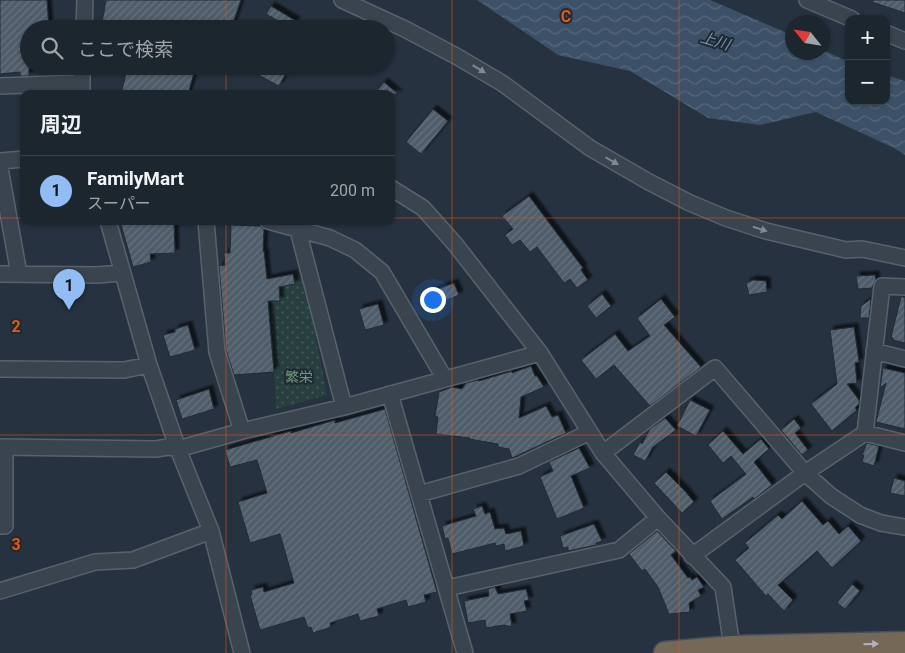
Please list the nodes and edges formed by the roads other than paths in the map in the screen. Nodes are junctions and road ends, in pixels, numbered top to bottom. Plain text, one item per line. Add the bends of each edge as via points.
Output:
1 (85, 0) edge
2 (342, 0) edge
3 (366, 0) edge
4 (807, 0) edge
5 (845, 16) edge
6 (84, 20) edge
7 (385, 20) edge
8 (395, 24) edge
9 (890, 35) edge
10 (905, 41) edge
11 (456, 56) junction
12 (82, 75) edge
13 (0, 86) edge
14 (81, 88) edge
15 (20, 160) edge
16 (0, 161) edge
17 (0, 168) edge
18 (395, 191) edge
19 (109, 225) edge
20 (206, 225) edge
21 (281, 225) edge
22 (298, 230) junction
23 (905, 258) edge
24 (122, 273) junction
25 (0, 274) edge
26 (19, 274) junction
27 (905, 287) edge
28 (874, 351) junction
29 (540, 353) junction
30 (905, 359) edge
31 (149, 364) junction
32 (0, 369) edge
33 (445, 379) junction
34 (390, 394) junction
35 (344, 407) junction
36 (242, 431) junction
37 (590, 432) junction
38 (865, 433) junction
39 (905, 443) edge
40 (2, 447) edge
41 (178, 449) junction
42 (602, 452) junction
43 (805, 473) junction
44 (420, 494) junction
45 (658, 518) junction
46 (0, 526) edge
47 (905, 527) edge
48 (211, 531) junction
49 (692, 556) junction
50 (447, 588) junction
51 (0, 591) edge
52 (905, 643) edge
53 (732, 647) junction
54 (242, 653) edge
55 (465, 653) edge
56 (665, 653) edge

1 - 6 street
2 - 7 street
3 - 11 street via 446,46
4 - 5 street
8 - 11 street
9 - 10 street
11 -> 23 street via 502,83 590,148 690,202 766,231 846,250 862,249
12 - 14 street
13 - 14 street
15 - 16 street
17 - 26 street
18 - 29 street via 422,208 455,244
19 - 24 street
20 - 36 street via 217,352
21 - 22 street
22 - 33 street via 330,238 355,250 382,272
22 - 35 street
24 - 26 street
24 - 31 street
25 - 26 street
27 - 28 street via 882,286
28 - 30 street
28 - 38 street
29 - 33 street
29 - 37 street
31 - 32 street via 124,370
31 - 41 street
33 - 34 street
34 - 35 street
34 - 44 street
35 - 36 street
36 - 41 street
37 - 42 street
37 - 44 street via 519,466
38 - 39 street
38 - 43 street
40 - 41 street
40 - 46 street via 5,526
41 - 48 street
42 - 43 street via 716,368
42 - 45 street
43 - 47 street via 860,515
43 - 49 street
44 - 50 street
45 - 49 street
45 - 50 street via 619,550
48 - 51 street via 133,560 95,562
48 - 54 street
49 - 53 street via 723,587
50 - 55 street
53 -> 52 highway
53 - 56 highway

